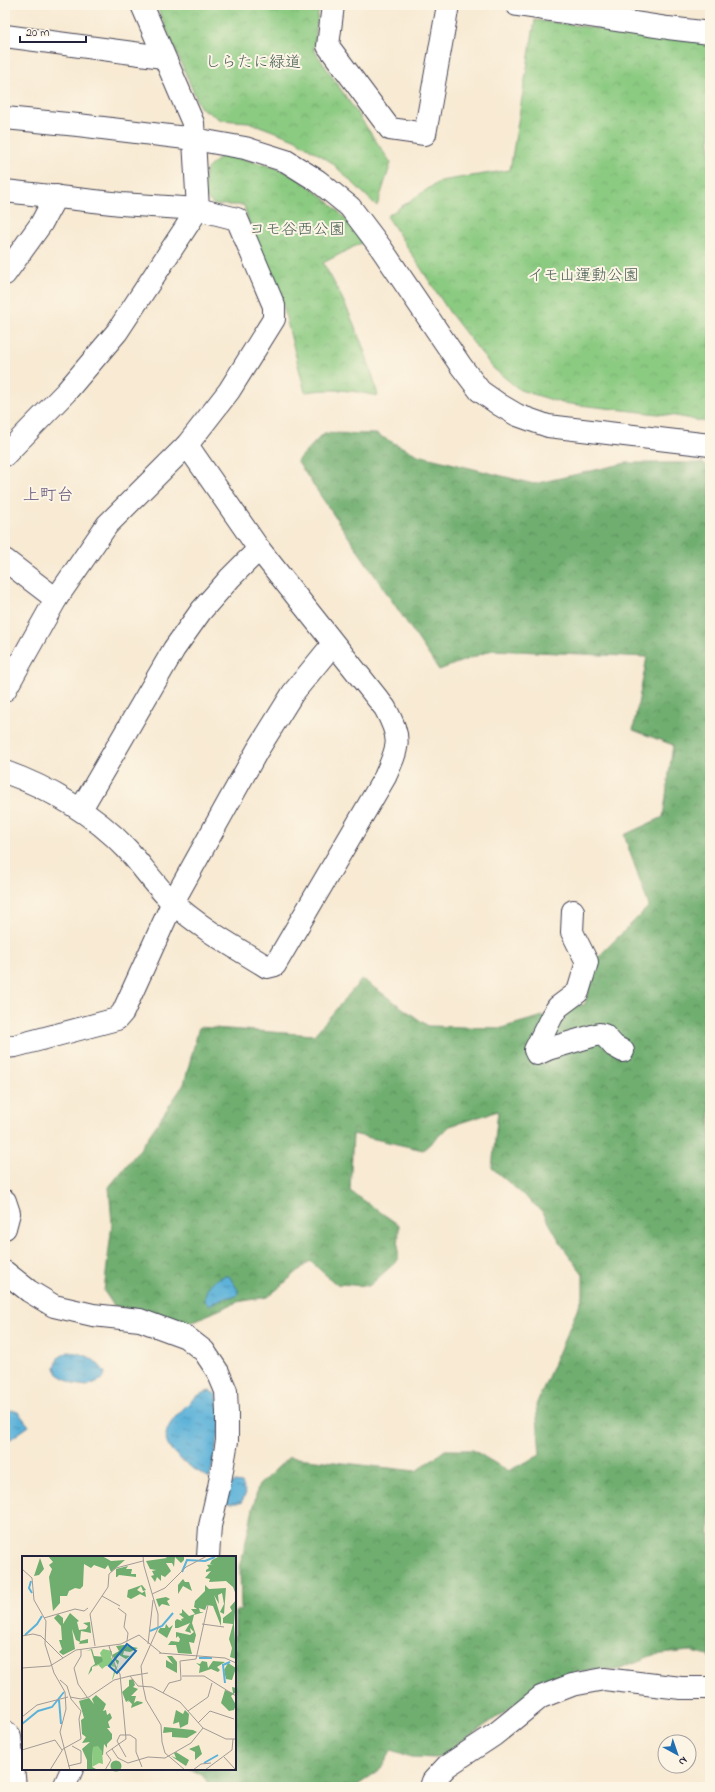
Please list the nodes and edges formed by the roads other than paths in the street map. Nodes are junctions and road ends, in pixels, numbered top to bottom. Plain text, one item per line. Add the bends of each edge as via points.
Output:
1 (142, 5) edge
2 (332, 5) edge
3 (448, 5) edge
4 (517, 5) edge
5 (710, 33) edge
6 (5, 36) edge
7 (163, 57) junction
8 (5, 118) edge
9 (194, 139) junction
10 (5, 190) edge
11 (56, 196) junction
12 (198, 209) junction
13 (5, 274) edge
14 (187, 445) junction
15 (710, 445) edge
16 (5, 455) edge
17 (259, 549) junction
18 (5, 560) edge
19 (56, 599) junction
20 (333, 644) junction
21 (5, 690) edge
22 (5, 772) edge
23 (81, 809) junction
24 (173, 902) junction
25 (572, 911) dead end
26 (5, 1047) edge
27 (623, 1050) dead end
28 (5, 1201) edge
29 (5, 1228) edge
30 (5, 1272) edge
31 (208, 1556) edge
32 (710, 1688) edge
33 (5, 1732) edge
34 (72, 1770) edge
35 (15, 1787) edge
36 (64, 1787) edge
37 (432, 1787) edge

1 - 7 street
2 - 3 street via 328,46 390,129 425,134
4 - 5 street
6 - 7 street
7 - 9 street via 193,123
8 - 9 street
9 - 12 street
9 - 15 street via 245,148 286,161 318,181 350,207 480,391 517,415 548,426
10 - 11 street
11 - 12 street via 121,204
11 - 13 street via 41,224
12 - 14 street via 237,219 274,306 274,319 229,391
12 - 16 street via 117,332 66,392
14 - 17 street
14 - 19 street via 107,525
17 - 20 street
17 - 23 street via 201,611 174,649
18 - 19 street
19 - 21 street
20 - 24 street via 293,693 256,751
20 - 24 street via 385,708 395,726 397,741 394,757 385,777 275,965 267,967 214,934
22 - 23 street via 29,780
23 - 24 street via 125,848
24 - 26 street via 123,1012 117,1019
25 - 27 street via 572,932 587,962 578,992 558,1007 535,1050 537,1054 599,1034
28 - 29 street via 9,1213
30 - 31 street via 54,1306 93,1315 140,1320 186,1337 204,1351 218,1372 226,1391 227,1412 227,1441 210,1526
32 - 37 street via 681,1688 604,1679 572,1684 541,1697 494,1735 448,1766 433,1782
33 - 35 street via 10,1737
34 - 36 street

